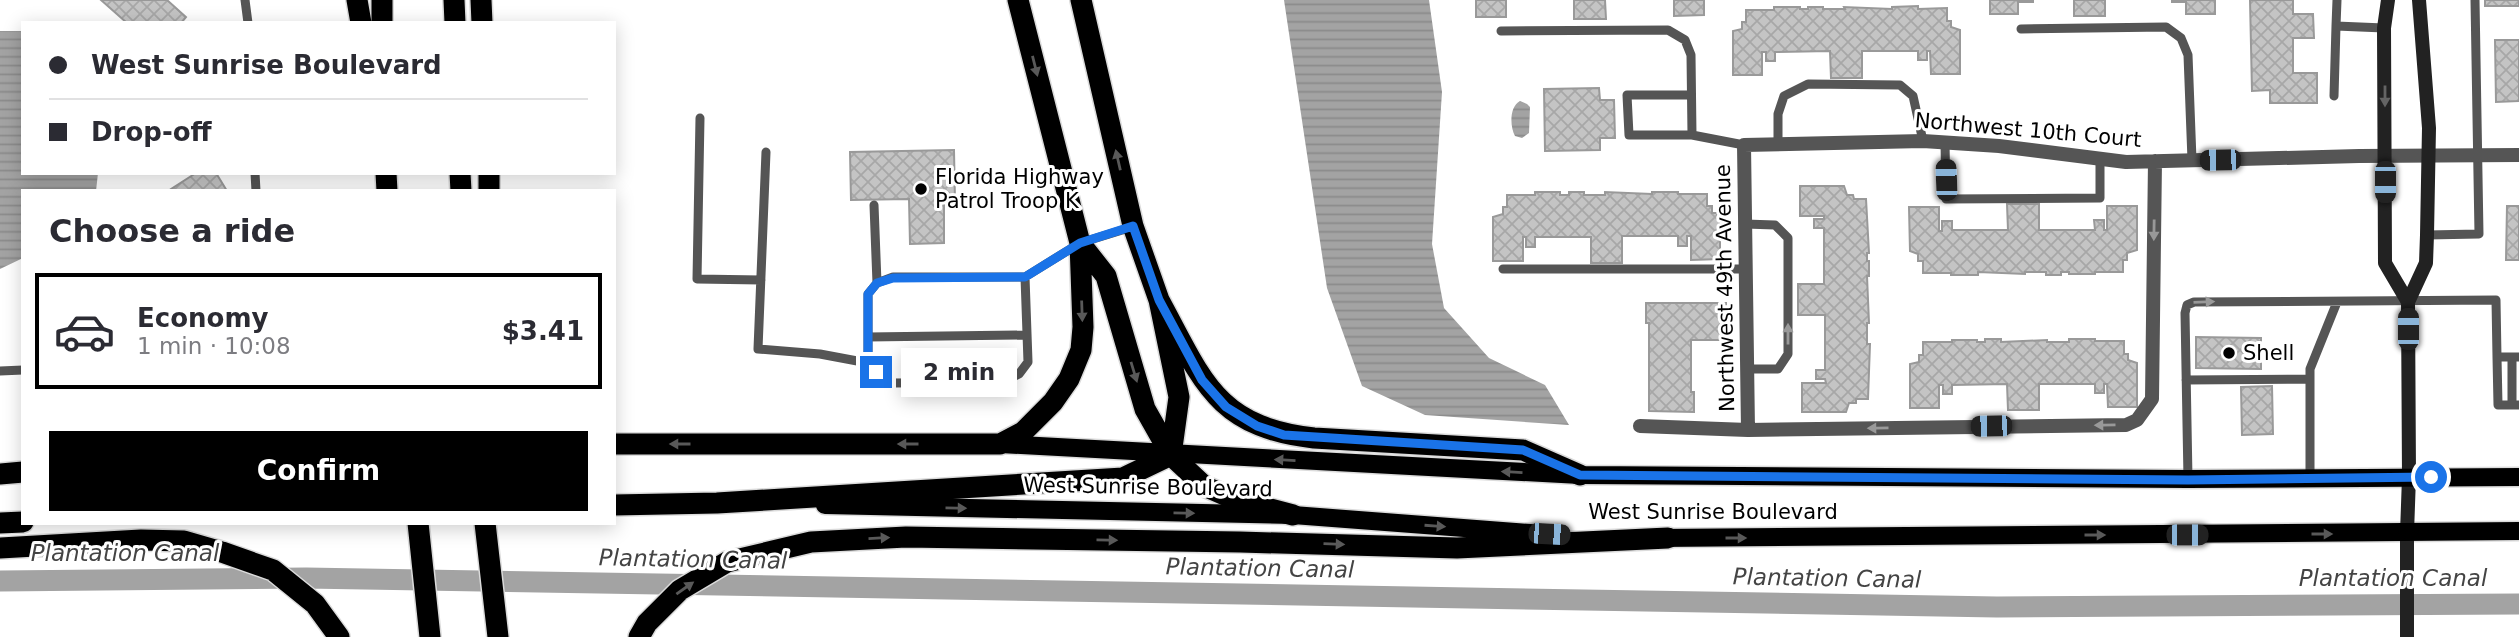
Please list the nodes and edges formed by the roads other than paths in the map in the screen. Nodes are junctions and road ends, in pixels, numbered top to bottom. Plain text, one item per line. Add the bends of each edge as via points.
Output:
1 (244, 0) edge
2 (357, 0) edge
3 (382, 0) edge
4 (454, 0) edge
5 (481, 0) edge
6 (1018, 0) edge
7 (1081, 0) edge
8 (2337, 0) edge
9 (2388, 0) edge
10 (2419, 0) edge
11 (2475, 0) edge
12 (248, 21) edge
13 (361, 21) edge
14 (382, 21) edge
15 (455, 21) edge
16 (482, 21) edge
17 (2336, 26) junction
18 (2384, 28) junction
19 (2021, 29) dead end
20 (1501, 31) dead end
21 (1691, 95) junction
22 (2334, 96) dead end
23 (700, 118) dead end
24 (1692, 135) junction
25 (1923, 141) junction
26 (1778, 142) junction
27 (1945, 142) junction
28 (1744, 145) junction
29 (766, 152) dead end
30 (2428, 155) junction
31 (2479, 155) junction
32 (2519, 155) edge
33 (2385, 156) junction
34 (2100, 159) junction
35 (2192, 160) junction
36 (2155, 161) junction
37 (874, 205) dead end
38 (1745, 224) junction
39 (1133, 226) junction
40 (2427, 235) junction
41 (1080, 243) junction
42 (1503, 269) dead end
43 (1745, 269) junction
44 (1025, 277) junction
45 (761, 280) junction
46 (877, 283) junction
47 (1159, 300) junction
48 (2337, 302) junction
49 (2408, 302) junction
50 (1027, 335) junction
51 (868, 337) junction
52 (2497, 357) junction
53 (2516, 357) edge
54 (868, 363) junction
55 (1747, 369) junction
56 (21, 370) edge
57 (0, 371) edge
58 (2310, 379) junction
59 (2186, 380) junction
60 (2516, 405) edge
61 (1640, 426) dead end
62 (1748, 430) junction
63 (616, 444) edge
64 (1000, 444) junction
65 (1171, 454) junction
66 (21, 472) edge
67 (0, 474) edge
68 (1580, 475) junction
69 (2409, 477) junction
70 (2519, 477) edge
71 (2310, 478) junction
72 (2188, 480) junction
73 (717, 503) junction
74 (616, 505) edge
75 (1293, 515) junction
76 (21, 522) edge
77 (0, 523) edge
78 (485, 529) edge
79 (418, 530) edge
80 (2519, 531) edge
81 (2407, 533) junction
82 (1668, 538) junction
83 (0, 548) edge
84 (429, 627) edge
85 (339, 637) edge
86 (498, 637) edge
87 (639, 637) edge
88 (2407, 637) edge

1 - 12 lane
2 - 13 highway
3 - 14 highway
4 - 15 highway
5 - 16 highway
6 -> 41 highway
39 -> 7 highway
8 - 17 lane
9 - 18 street
10 - 30 street
11 - 31 lane
17 - 18 lane
17 - 22 lane
18 -> 33 street
19 - 35 lane via 2166,27 2181,37 2188,55
20 - 21 lane via 1668,30 1685,40 1691,55
21 - 24 lane
21 - 24 lane via 1628,95 1629,135
23 - 45 lane via 697,278
24 - 28 lane
25 - 26 street, Northwest 10th Court
25 - 26 lane via 1913,96 1900,85 1808,84 1784,96 1778,114
25 - 27 street, Northwest 10th Court
26 - 28 street, Northwest 10th Court
27 - 34 street, Northwest 10th Court
27 - 34 lane via 1946,199 2099,198
28 - 38 street, Northwest 49th Avenue
29 - 45 lane
30 - 31 street, Northwest 10th Court
30 - 33 street, Northwest 10th Court
30 - 40 street
31 - 32 street, Northwest 10th Court
31 - 40 lane via 2479,234
33 - 35 street, Northwest 10th Court
33 - 49 street via 2385,263
34 - 36 street, Northwest 10th Court
35 - 36 street, Northwest 10th Court
36 -> 62 street, Northwest 49th Avenue via 2152,399 2137,420 2126,425
37 - 46 lane
38 - 43 street, Northwest 49th Avenue
55 -> 38 lane via 1777,369 1788,354 1788,238 1775,225
39 - 41 lane
39 - 47 highway
40 - 49 street via 2426,263
41 - 44 lane
41 -> 64 highway via 1081,350 1053,402 1023,432
41 -> 65 highway via 1105,276 1145,410
42 - 43 lane
43 - 55 street, Northwest 49th Avenue
44 - 46 lane via 893,278
44 - 50 lane
45 - 54 lane via 758,349
46 - 51 lane via 868,294
47 - 65 highway via 1179,397
47 - 68 highway via 1202,380 1226,407 1257,426 1314,438 1523,450
48 - 49 lane
48 - 58 lane
59 -> 48 lane via 2187,305
49 - 52 lane via 2496,300
49 - 69 street
50 - 51 lane
50 - 54 lane via 1028,362 1019,374 1002,382 895,383
51 - 54 lane
52 - 53 lane
52 - 60 lane via 2498,405
53 - 60 lane
55 - 62 street, Northwest 49th Avenue
56 - 57 lane
58 - 59 lane
58 - 71 lane
59 - 72 lane
61 - 62 street, Northwest 49th Avenue
64 -> 63 highway, West Sunrise Boulevard
64 - 65 main road, West Sunrise Boulevard
68 -> 65 main road, West Sunrise Boulevard
65 - 73 highway via 1123,478
65 - 75 highway via 1204,485 1236,500
66 - 67 highway
68 - 72 main road, West Sunrise Boulevard
69 - 70 main road, West Sunrise Boulevard
69 - 71 main road, West Sunrise Boulevard
69 - 81 street
71 - 72 main road, West Sunrise Boulevard
73 - 74 highway, West Sunrise Boulevard
73 -> 75 main road, West Sunrise Boulevard
75 -> 82 main road, West Sunrise Boulevard via 1530,534
76 - 77 highway
78 - 86 highway
79 - 84 highway
80 - 81 main road, West Sunrise Boulevard
82 -> 81 main road, West Sunrise Boulevard
81 - 88 street
87 -> 82 highway via 680,590 727,562 811,542 906,537 1457,548
83 - 85 highway via 184,541 273,570 315,604

